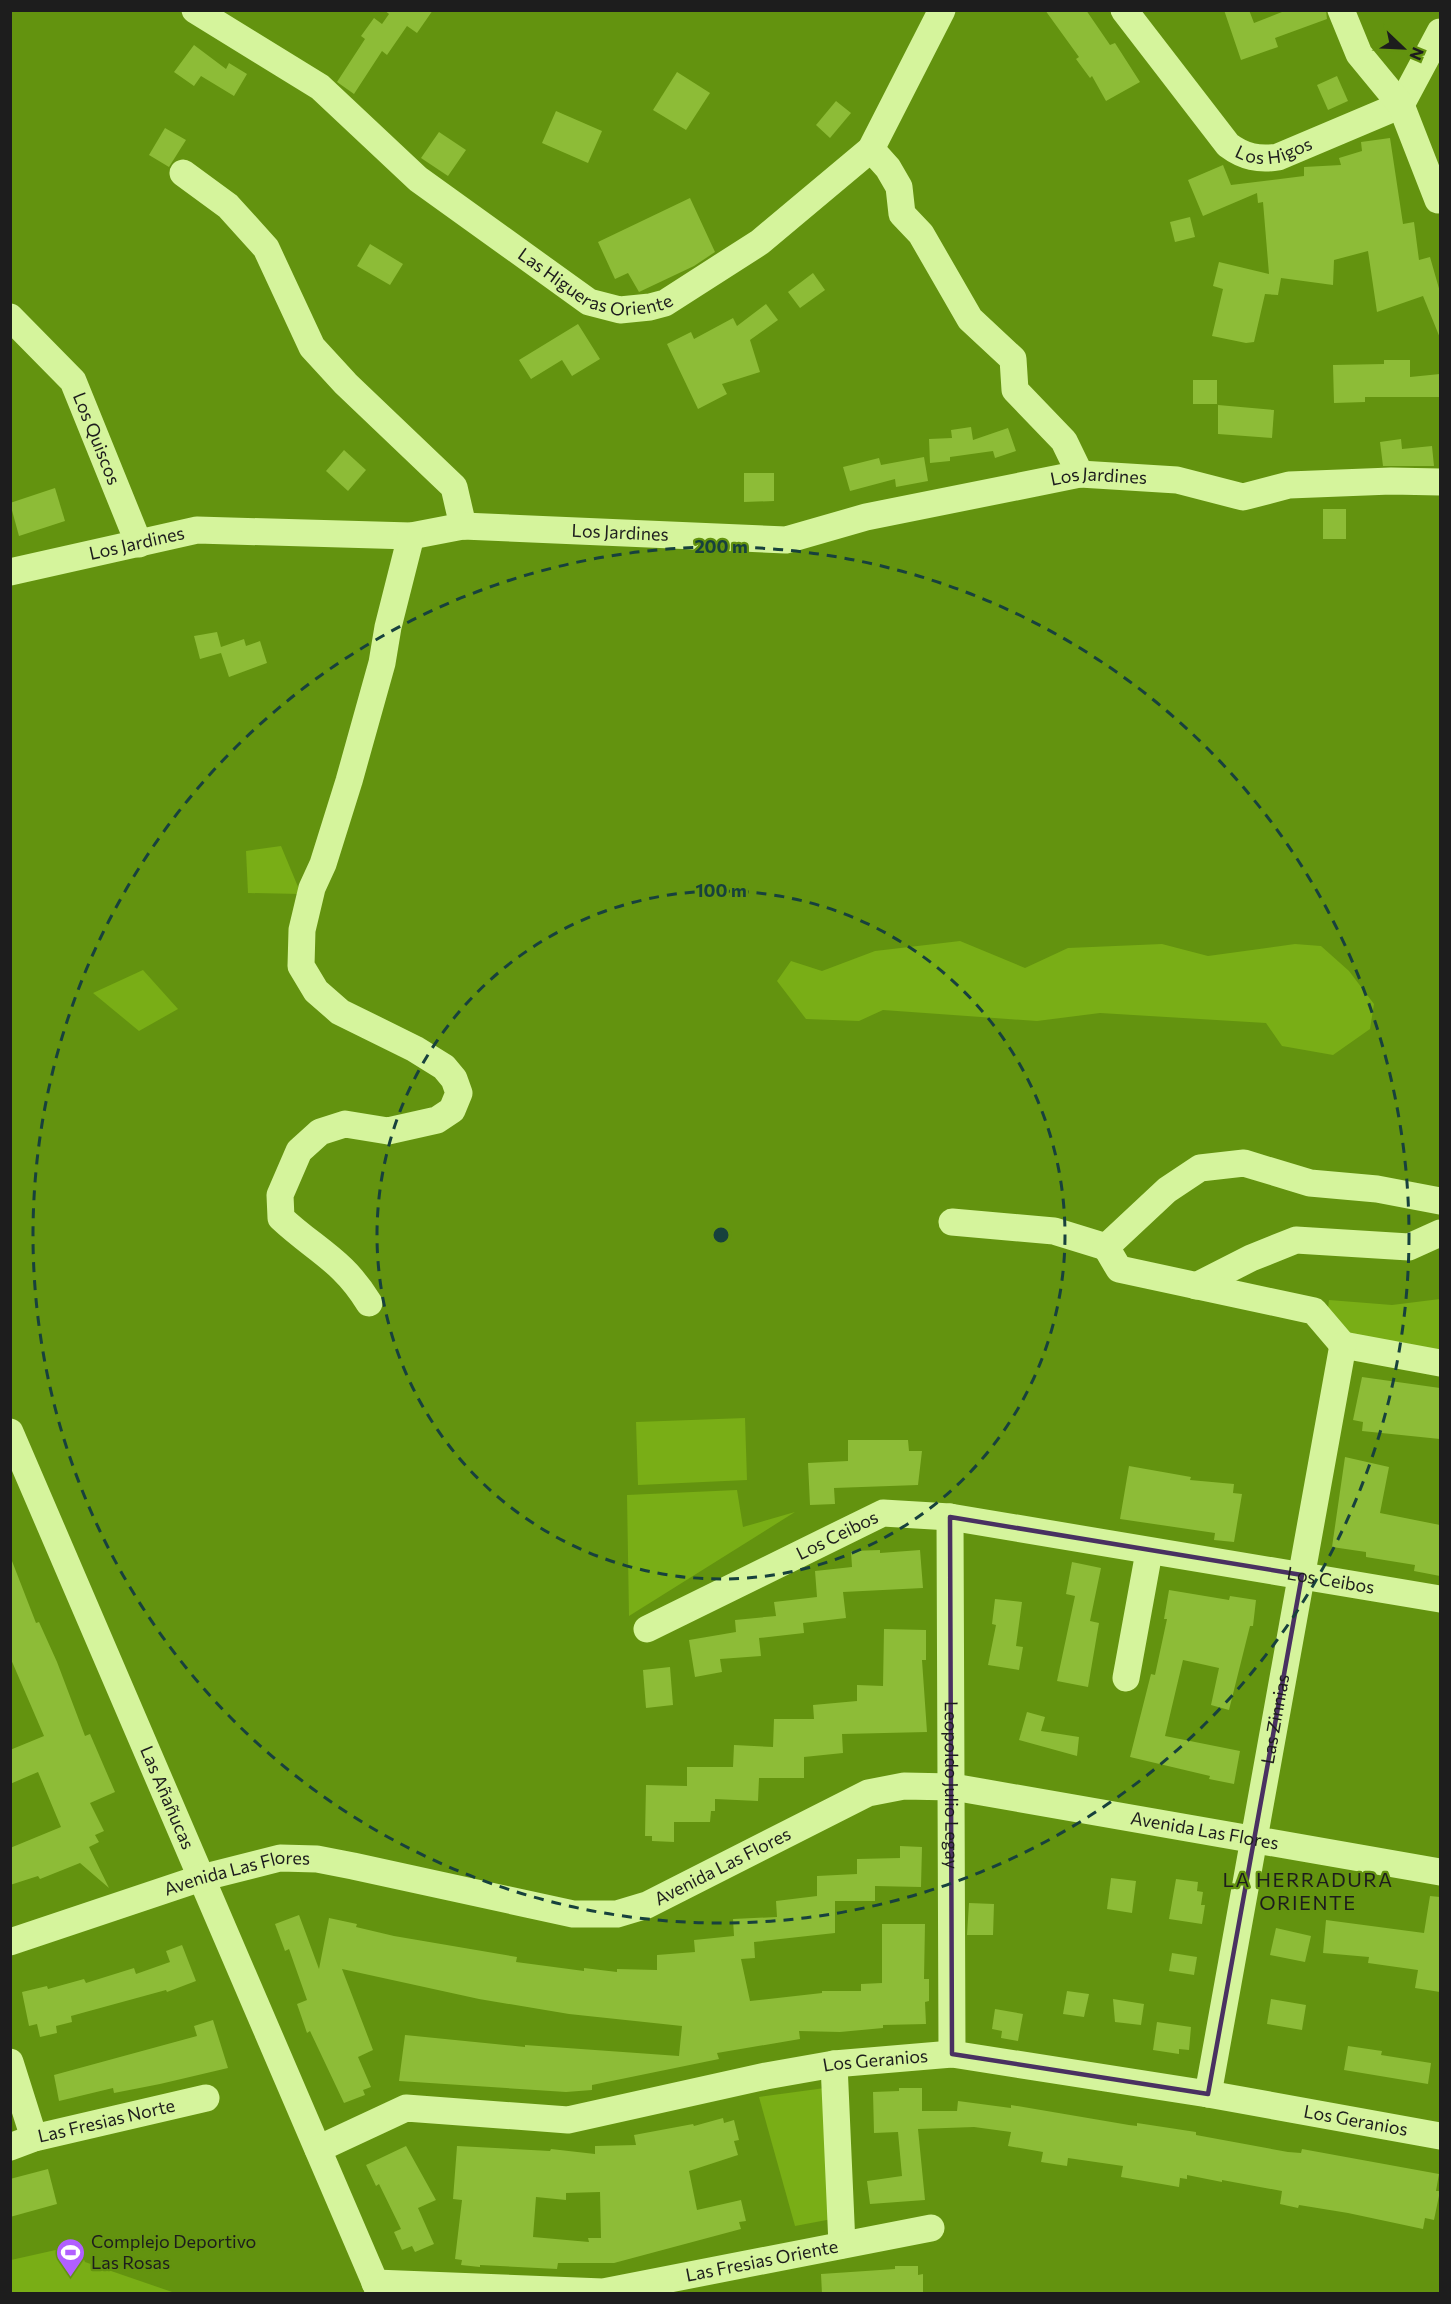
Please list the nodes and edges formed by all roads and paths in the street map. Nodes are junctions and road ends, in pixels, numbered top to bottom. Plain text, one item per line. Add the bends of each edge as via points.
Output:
1 (195, 10) edge
2 (942, 10) edge
3 (1124, 10) edge
4 (1341, 10) edge
5 (1440, 32) edge
6 (1401, 105) junction
7 (871, 149) junction
8 (183, 173) dead end
9 (1439, 200) edge
10 (10, 317) edge
11 (1080, 474) junction
12 (1440, 482) edge
13 (463, 526) junction
14 (411, 536) junction
15 (139, 544) junction
16 (10, 572) edge
17 (1440, 1201) edge
18 (952, 1222) dead end
19 (1440, 1233) edge
20 (1106, 1247) junction
21 (1196, 1286) junction
22 (369, 1303) dead end
23 (1344, 1345) junction
24 (1440, 1363) edge
25 (10, 1432) edge
26 (950, 1517) junction
27 (1149, 1552) junction
28 (1302, 1575) junction
29 (1440, 1599) edge
30 (647, 1629) dead end
31 (1126, 1678) dead end
32 (953, 1787) junction
33 (1254, 1840) junction
34 (1440, 1872) edge
35 (201, 1878) junction
36 (10, 1942) edge
37 (952, 2054) junction
38 (10, 2062) edge
39 (834, 2064) junction
40 (1208, 2094) junction
41 (206, 2098) dead end
42 (1440, 2136) edge
43 (22, 2143) edge
44 (318, 2149) junction
45 (931, 2228) dead end
46 (842, 2245) junction
47 (378, 2288) edge

1 - 7 street, Las Higueras Oriente via 320,87 418,179 589,302 604,307 650,307 679,296 760,242
2 - 7 street, Las Higueras Oriente
3 - 6 street, Los Higos via 1228,145 1244,155 1278,157
4 - 6 street via 1359,54
5 - 6 street
6 - 9 street
7 - 11 street via 898,187 902,214 921,234 969,319 1013,359 1015,390 1064,441
8 - 13 street via 228,206 266,248 312,347 454,487
10 - 15 street, Los Quiscos via 74,381
11 - 12 street, Los Jardines via 1177,480 1243,496 1289,486
11 - 13 street, Los Jardines via 866,518 786,540
13 - 14 street, Los Jardines
14 - 15 street, Los Jardines via 197,530
14 - 22 street via 350,781 312,888 302,930 301,966 316,992 340,1012 444,1067 459,1093 452,1110 437,1120 388,1131 345,1124 320,1132 299,1151 280,1195 282,1218 343,1268
15 - 16 street, Los Jardines
17 - 20 street via 1377,1189 1310,1183 1244,1163 1200,1168 1167,1190
18 - 20 street via 1054,1231
19 - 21 street via 1409,1246 1296,1240
20 - 21 street via 1119,1269
21 - 23 street via 1314,1311
23 - 24 street
23 - 28 street, Las Zinnias
25 - 35 street, Las Añañucas
26 - 27 street, Los Ceibos
26 - 30 street, Los Ceibos via 883,1513
26 - 32 street, Leopoldo Julio Legay
27 - 28 street, Los Ceibos
27 - 31 street
28 - 29 street, Los Ceibos
28 - 33 street, Las Zinnias
32 - 33 street, Avenida Las Flores
32 - 35 street, Avenida Las Flores via 904,1786 868,1793 647,1905 616,1914 573,1914 317,1860 280,1858
32 - 37 street, Leopoldo Julio Legay
33 - 34 street, Avenida Las Flores
33 - 40 street, Las Zinnias
35 - 36 street, Avenida Las Flores
35 - 44 street, Las Añañucas
37 - 39 street, Los Geranios
37 - 40 street, Los Geranios
38 - 43 street
39 - 44 street, Los Geranios via 568,2120 406,2108
39 - 46 street
40 - 42 street, Los Geranios
41 - 43 street, Las Fresias Norte
44 - 47 street, Las Añañucas
45 - 46 street, Las Fresias Oriente
46 - 47 street, Las Fresias Oriente via 603,2292

